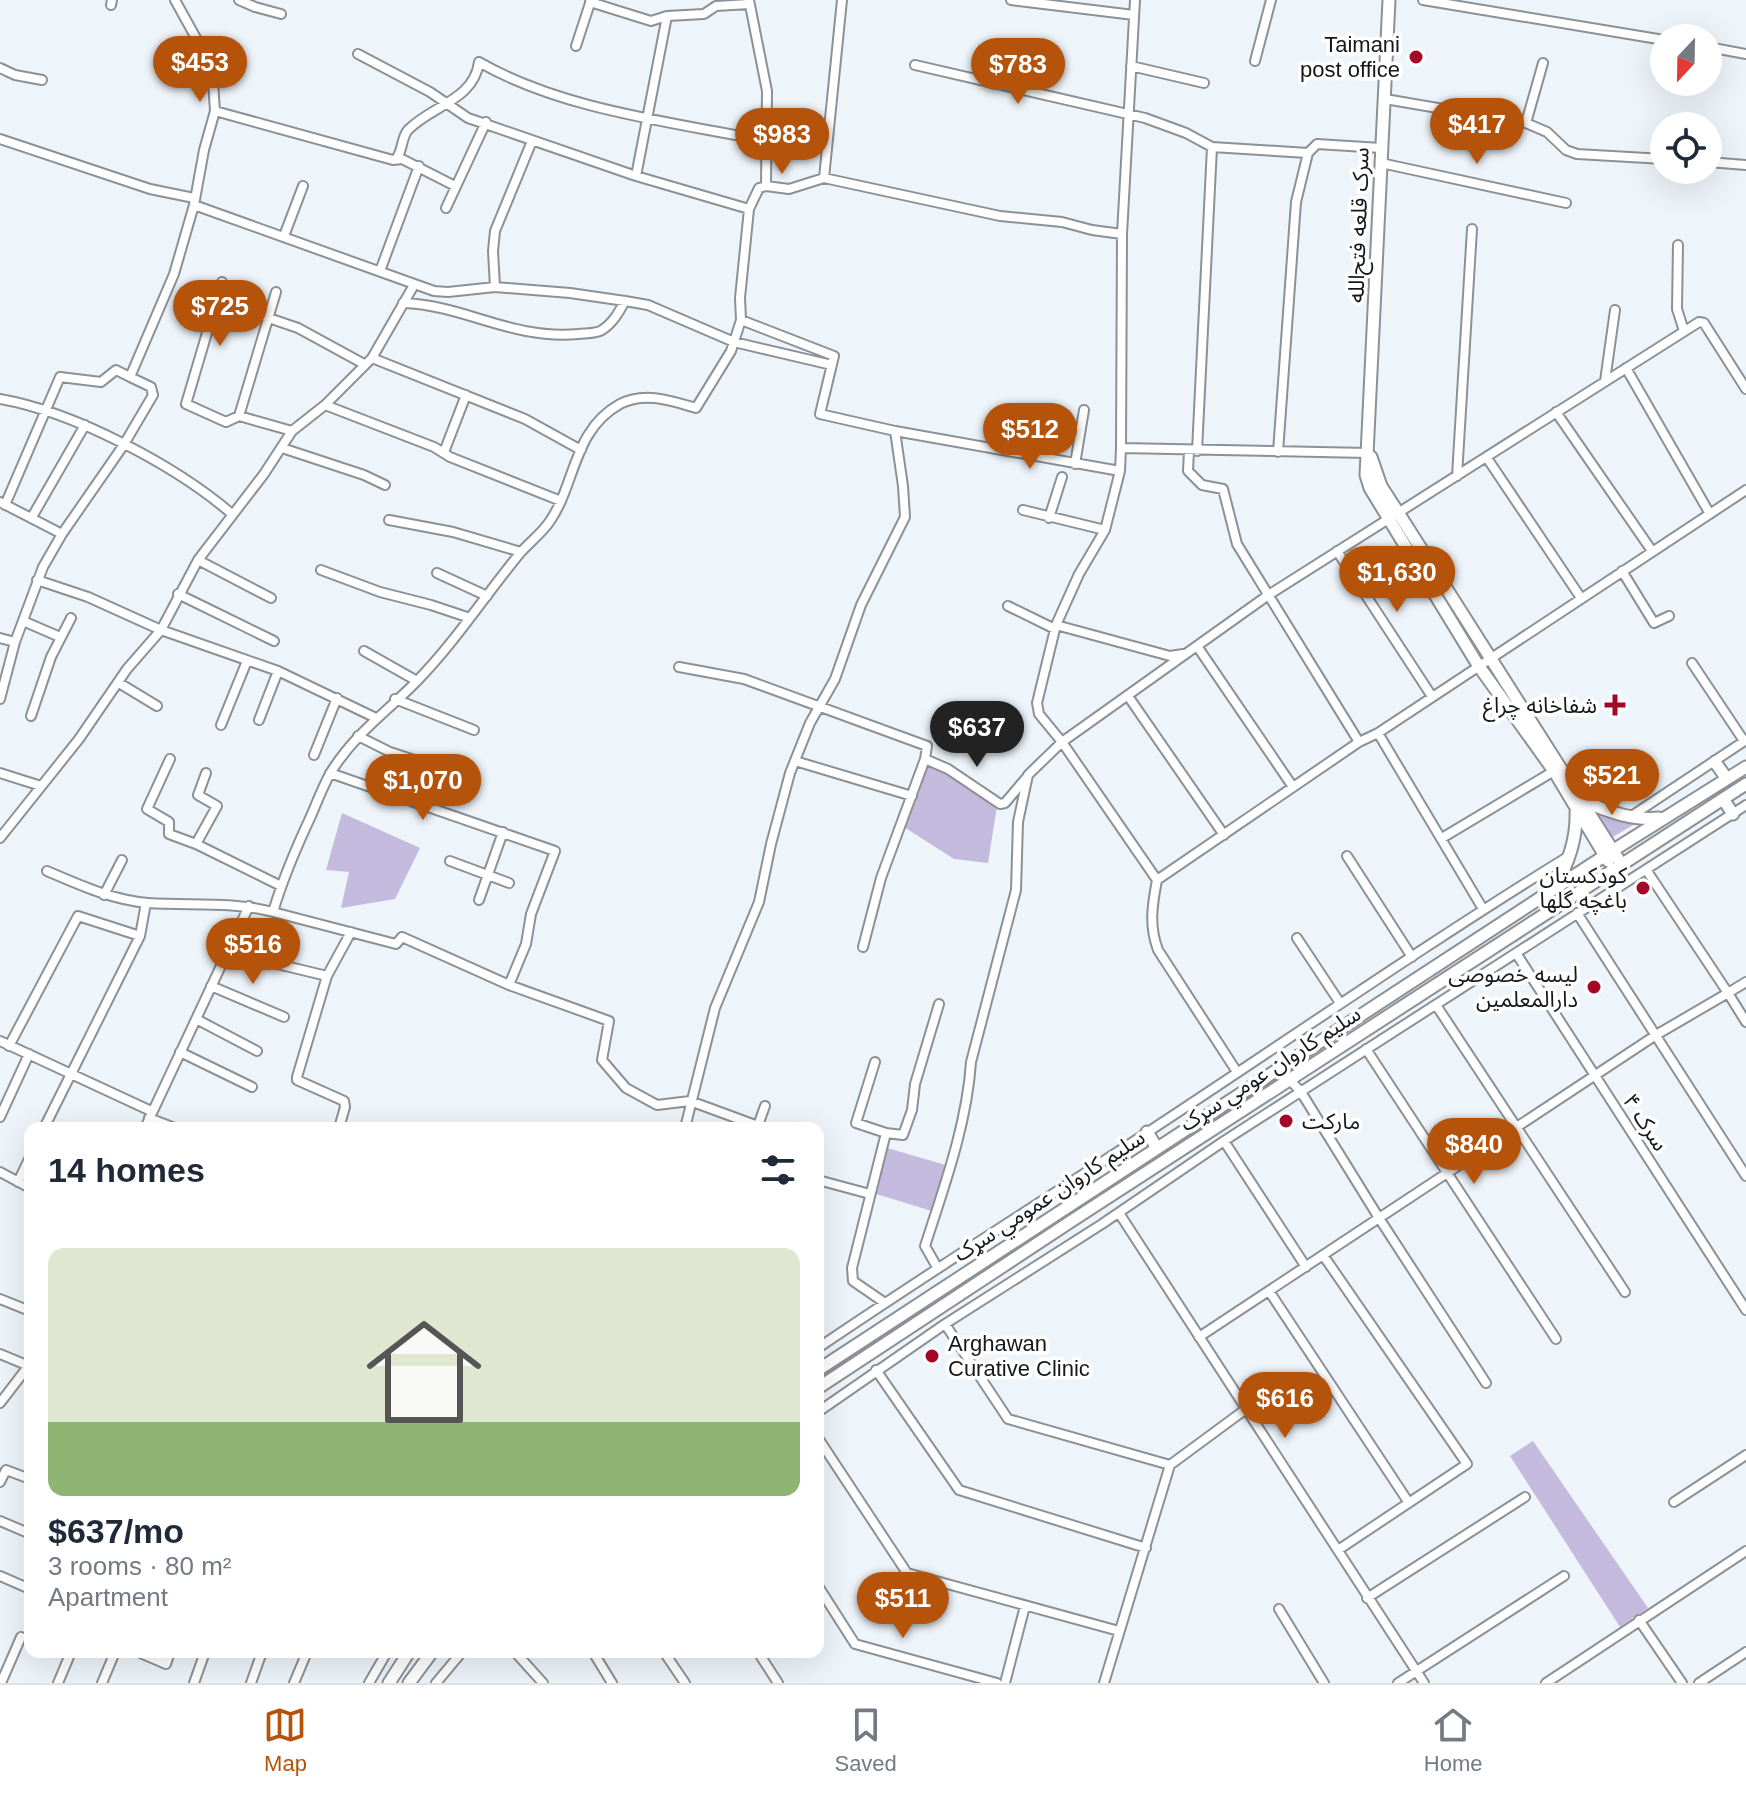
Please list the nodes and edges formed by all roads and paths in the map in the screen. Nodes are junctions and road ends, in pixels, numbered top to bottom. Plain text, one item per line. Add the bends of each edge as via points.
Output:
1 (175, 0) edge
2 (239, 0) edge
3 (842, 0) edge
4 (1011, 0) edge
5 (1135, 0) edge
6 (1271, 0) edge
7 (1389, 0) edge
8 (1423, 0) edge
9 (591, 1) edge
10 (749, 2) edge
11 (281, 14) dead end
12 (1134, 15) junction
13 (667, 16) junction
14 (1650, 38) edge
15 (576, 46) dead end
16 (1722, 50) edge
17 (358, 54) dead end
18 (1746, 54) edge
19 (1255, 61) dead end
20 (1543, 63) dead end
21 (915, 65) dead end
22 (1131, 66) junction
23 (0, 68) edge
24 (42, 80) dead end
25 (1204, 83) dead end
26 (1385, 99) junction
27 (444, 103) junction
28 (215, 111) junction
29 (1128, 115) junction
30 (649, 118) junction
31 (486, 122) junction
32 (1526, 123) junction
33 (0, 139) edge
34 (532, 141) junction
35 (766, 141) junction
36 (1212, 147) junction
37 (1381, 148) junction
38 (1308, 153) junction
39 (1650, 158) edge
40 (396, 159) junction
41 (1381, 163) junction
42 (1722, 163) edge
43 (1746, 165) edge
44 (419, 166) junction
45 (636, 176) junction
46 (824, 178) junction
47 (303, 186) dead end
48 (455, 186) junction
49 (766, 186) junction
50 (194, 202) junction
51 (1566, 203) dead end
52 (446, 208) dead end
53 (749, 209) junction
54 (1472, 229) dead end
55 (1122, 234) junction
56 (284, 236) junction
57 (1678, 245) dead end
58 (380, 271) junction
59 (222, 282) dead end
60 (414, 285) junction
61 (495, 287) junction
62 (193, 292) dead end
63 (276, 292) dead end
64 (218, 298) junction
65 (625, 301) junction
66 (403, 303) junction
67 (1615, 310) dead end
68 (270, 316) junction
69 (741, 320) junction
70 (1684, 331) junction
71 (734, 342) junction
72 (372, 358) junction
73 (364, 364) junction
74 (832, 365) junction
75 (1626, 368) junction
76 (130, 377) junction
77 (1605, 381) junction
78 (1746, 389) edge
79 (466, 395) junction
80 (0, 399) edge
81 (325, 405) junction
82 (1084, 410) dead end
83 (46, 411) junction
84 (1556, 412) junction
85 (239, 416) junction
86 (85, 425) junction
87 (292, 431) junction
88 (895, 431) junction
89 (123, 446) junction
90 (282, 448) junction
91 (1121, 448) junction
92 (581, 450) junction
93 (1193, 451) junction
94 (444, 452) junction
95 (1278, 452) junction
96 (1369, 453) junction
97 (1487, 458) junction
98 (1075, 464) junction
99 (1120, 471) junction
100 (1457, 476) junction
101 (1062, 477) dead end
102 (385, 485) dead end
103 (1746, 490) edge
104 (561, 501) junction
105 (3, 504) edge
106 (1023, 510) dead end
107 (232, 514) junction
108 (1710, 514) junction
109 (32, 517) junction
110 (1394, 517) junction
111 (1049, 518) junction
112 (389, 520) dead end
113 (1105, 530) junction
114 (62, 534) junction
115 (1337, 551) junction
116 (1652, 551) junction
117 (521, 552) junction
118 (198, 560) junction
119 (321, 570) dead end
120 (1622, 571) junction
121 (437, 573) dead end
122 (37, 580) junction
123 (178, 594) junction
124 (487, 596) junction
125 (1267, 596) junction
126 (271, 598) dead end
127 (1581, 598) junction
128 (1008, 606) dead end
129 (1669, 616) dead end
130 (71, 618) dead end
131 (470, 618) junction
132 (23, 621) junction
133 (1055, 627) junction
134 (161, 630) junction
135 (60, 637) junction
136 (0, 638) edge
137 (274, 641) dead end
138 (15, 642) junction
139 (1197, 646) junction
140 (364, 651) dead end
141 (1184, 654) junction
142 (1490, 657) junction
143 (247, 661) junction
144 (1692, 663) dead end
145 (1478, 665) junction
146 (679, 667) dead end
147 (278, 671) junction
148 (417, 681) junction
149 (119, 683) junction
150 (1431, 695) junction
151 (1128, 696) junction
152 (337, 698) junction
153 (0, 699) edge
154 (395, 699) junction
155 (821, 705) junction
156 (157, 706) dead end
157 (31, 716) dead end
158 (376, 718) junction
159 (259, 720) dead end
160 (221, 725) dead end
161 (474, 730) dead end
162 (1378, 733) junction
163 (358, 736) junction
164 (1745, 741) edge
165 (1062, 742) junction
166 (1359, 742) junction
167 (314, 755) dead end
168 (170, 759) dead end
169 (925, 759) junction
170 (795, 761) junction
171 (1715, 762) junction
172 (1746, 767) edge
173 (448, 771) dead end
174 (1554, 771) junction
175 (0, 773) edge
176 (206, 773) dead end
177 (330, 773) junction
178 (1028, 775) junction
179 (1727, 779) junction
180 (1746, 784) edge
181 (41, 786) junction
182 (1293, 787) junction
183 (912, 796) junction
184 (1723, 799) junction
185 (1579, 804) junction
186 (1746, 805) edge
187 (1733, 814) junction
188 (1629, 817) junction
189 (1664, 818) junction
190 (503, 832) junction
191 (1224, 835) junction
192 (0, 838) edge
193 (1442, 838) junction
194 (196, 844) junction
195 (1608, 853) junction
196 (1347, 856) dead end
197 (1570, 856) junction
198 (122, 860) dead end
199 (450, 861) dead end
200 (1618, 868) junction
201 (47, 871) dead end
202 (1647, 871) junction
203 (488, 874) junction
204 (1157, 880) junction
205 (509, 883) dead end
206 (281, 886) junction
207 (1553, 891) junction
208 (104, 895) junction
209 (479, 900) dead end
210 (146, 903) junction
211 (249, 906) junction
212 (1483, 909) junction
213 (273, 912) junction
214 (1577, 913) junction
215 (351, 932) junction
216 (140, 936) junction
217 (1297, 938) dead end
218 (230, 944) junction
219 (863, 947) dead end
220 (1516, 953) junction
221 (1412, 957) junction
222 (327, 976) junction
223 (1746, 982) edge
224 (509, 985) junction
225 (211, 986) junction
226 (1728, 993) junction
227 (1340, 1003) junction
228 (939, 1004) dead end
229 (1436, 1005) junction
230 (284, 1017) dead end
231 (196, 1019) junction
232 (1746, 1022) edge
233 (1656, 1035) junction
234 (4, 1044) edge
235 (1366, 1049) junction
236 (257, 1051) dead end
237 (180, 1052) junction
238 (29, 1054) junction
239 (875, 1062) dead end
240 (1237, 1072) junction
241 (72, 1074) junction
242 (1595, 1075) junction
243 (1289, 1079) junction
244 (252, 1087) dead end
245 (1301, 1092) junction
246 (690, 1101) junction
247 (765, 1106) dead end
248 (150, 1114) junction
249 (0, 1117) edge
250 (47, 1122) edge
251 (147, 1122) edge
252 (164, 1122) edge
253 (341, 1122) edge
254 (686, 1122) edge
255 (745, 1122) edge
256 (760, 1122) edge
257 (1518, 1127) junction
258 (1147, 1132) junction
259 (886, 1133) junction
260 (1224, 1141) junction
261 (1157, 1148) junction
262 (24, 1170) edge
263 (0, 1172) edge
264 (1447, 1174) junction
265 (1746, 1176) edge
266 (18, 1182) junction
267 (824, 1182) edge
268 (24, 1185) edge
269 (870, 1194) junction
270 (1070, 1205) junction
271 (1119, 1213) junction
272 (1076, 1218) junction
273 (1379, 1218) junction
274 (1323, 1255) junction
275 (937, 1267) junction
276 (1306, 1267) junction
277 (1269, 1291) junction
278 (1625, 1292) dead end
279 (0, 1299) edge
280 (885, 1303) junction
281 (24, 1309) edge
282 (1746, 1310) edge
283 (945, 1324) junction
284 (1199, 1337) junction
285 (1556, 1339) dead end
286 (824, 1344) edge
287 (0, 1354) edge
288 (24, 1363) edge
289 (824, 1366) edge
290 (876, 1370) junction
291 (24, 1372) edge
292 (1486, 1383) dead end
293 (824, 1384) edge
294 (0, 1403) edge
295 (824, 1408) edge
296 (1246, 1409) junction
297 (824, 1447) edge
298 (1746, 1455) edge
299 (1170, 1465) junction
300 (24, 1477) edge
301 (0, 1482) edge
302 (1525, 1497) dead end
303 (1674, 1502) dead end
304 (1409, 1503) junction
305 (0, 1521) edge
306 (24, 1531) edge
307 (1146, 1548) junction
308 (1338, 1550) junction
309 (1746, 1551) edge
310 (0, 1576) edge
311 (1564, 1576) dead end
312 (24, 1586) edge
313 (824, 1595) edge
314 (1367, 1598) junction
315 (1025, 1606) junction
316 (1279, 1609) dead end
317 (1639, 1620) junction
318 (1119, 1631) junction
319 (21, 1637) dead end
320 (1746, 1652) edge
321 (68, 1658) edge
322 (112, 1658) edge
323 (152, 1658) edge
324 (168, 1658) edge
325 (203, 1658) edge
326 (260, 1658) edge
327 (304, 1658) edge
328 (384, 1658) edge
329 (405, 1658) edge
330 (428, 1658) edge
331 (457, 1658) edge
332 (520, 1658) edge
333 (597, 1658) edge
334 (668, 1658) edge
335 (762, 1658) edge
336 (1417, 1671) junction
337 (1, 1683) edge
338 (58, 1683) edge
339 (102, 1683) edge
340 (194, 1683) edge
341 (251, 1683) edge
342 (294, 1683) edge
343 (369, 1683) edge
344 (389, 1683) edge
345 (409, 1683) edge
346 (436, 1683) edge
347 (543, 1683) edge
348 (612, 1683) edge
349 (685, 1683) edge
350 (778, 1683) edge
351 (997, 1683) edge
352 (1005, 1683) edge
353 (1104, 1683) edge
354 (1324, 1683) edge
355 (1398, 1683) edge
356 (1424, 1683) edge
357 (1546, 1683) edge
358 (1682, 1683) edge
359 (1699, 1683) edge

1 - 28 street via 212,67
2 - 11 street
3 - 46 street
4 - 12 street
5 - 12 street
6 - 19 street
7 - 26 main road, سرک قلعه فتح‌الله
8 - 14 street
9 - 13 street via 651,21
9 - 15 street
10 - 13 street via 716,6 704,14
10 - 35 street via 767,91
12 - 22 street
13 - 30 street
16 - 18 street
17 - 27 street
20 - 32 street
21 - 29 street
22 - 25 street
22 - 29 street
23 - 24 street
26 - 32 street
26 - 37 main road, سرک قلعه فتح‌الله
27 - 30 street via 466,91 479,62 550,95
27 - 31 street
27 - 40 street via 409,129
28 - 40 street
28 - 50 street
29 - 36 street via 1166,125
29 - 55 street
30 - 35 street
30 - 45 street
31 - 34 street
31 - 48 street
32 - 39 street via 1577,154
33 - 50 street
34 - 45 street
34 - 61 street via 495,231
35 - 49 street
36 - 38 street
36 - 93 street
37 - 38 street via 1317,144
37 - 41 main road, سرک قلعه فتح‌الله
38 - 95 street via 1296,202
40 - 44 street
41 - 51 street
41 - 96 main road, سرک قلعه فتح‌الله
42 - 43 street
44 - 48 street
44 - 58 street
45 - 53 street
46 - 49 street via 789,189
46 - 55 street via 1000,216
47 - 56 street
48 - 52 street
49 - 53 street via 759,188
50 - 56 street
50 - 76 street via 174,274
53 - 69 street
54 - 100 street
55 - 91 street
56 - 58 street
57 - 70 street via 1677,309
58 - 60 street
59 - 64 street
60 - 61 street via 448,292
60 - 66 street
61 - 65 street
62 - 64 street
63 - 68 street
64 - 68 street
64 - 85 street via 186,404 226,422
65 - 66 street via 601,331 551,336
65 - 71 street via 648,305
66 - 72 street
67 - 77 street
68 - 73 street
68 - 85 street
69 - 71 street
69 - 74 street via 833,355
70 - 75 street
70 - 78 street via 1704,323
71 - 74 street
71 - 92 street via 696,408 657,397 620,404 591,429
72 - 73 street
72 - 79 street
73 - 81 street
74 - 88 street via 820,414
75 - 77 street
75 - 108 street
76 - 83 street via 116,370 101,382 60,377
76 - 89 street via 153,391
77 - 84 street
79 - 92 street
79 - 94 street
80 - 83 street
81 - 87 street
81 - 94 street
82 - 98 street
83 - 86 street
83 - 105 street
84 - 97 street
84 - 116 street
85 - 87 street
86 - 89 street
86 - 109 street
87 - 90 street
88 - 98 street
88 - 155 street via 905,517 861,605
89 - 107 street
89 - 114 street
90 - 102 street
90 - 107 street
91 - 93 street
91 - 99 street
92 - 104 street
93 - 95 street
93 - 125 street via 1188,471 1202,485 1223,489 1237,544
94 - 104 street
95 - 96 street
96 - 110 main road, سرک قلعه فتح‌الله via 1370,488
97 - 100 street
97 - 127 street
98 - 99 street
99 - 113 street
100 - 110 street
101 - 111 street
103 - 108 street
104 - 117 street via 549,523
105 - 109 street
106 - 111 street
107 - 118 street
108 - 116 street
109 - 114 street
110 - 115 street
110 - 142 main road, سرک قلعه فتح‌الله
110 - 145 main road, سرک قلعه فتح‌الله
111 - 113 street
112 - 117 street
113 - 133 street
114 - 122 street
115 - 125 street
115 - 150 street
116 - 120 street
117 - 124 street
118 - 123 street
118 - 126 street
119 - 131 street
120 - 127 street
120 - 129 street via 1654,623
121 - 124 street
122 - 132 street
122 - 134 street
123 - 134 street
123 - 137 street
124 - 131 street
125 - 139 street
125 - 166 street
127 - 142 street
128 - 133 street
130 - 135 street
131 - 148 street
132 - 135 street
132 - 138 street
133 - 141 street via 1170,656
133 - 165 street via 1037,703 1039,714
134 - 143 street
134 - 149 street
135 - 157 street
136 - 138 street
138 - 153 street
139 - 141 street
139 - 182 street
140 - 148 street
141 - 151 street
142 - 145 street
142 - 185 main road, سرک قلعه فتح‌الله
143 - 147 street
143 - 160 street
144 - 164 street
145 - 150 street
145 - 174 main road, سرک قلعه فتح‌الله
146 - 155 street via 744,679
147 - 152 street
147 - 159 street
148 - 154 street
149 - 156 street
149 - 181 street
150 - 162 street
151 - 165 street
151 - 191 street
152 - 158 street
152 - 167 street
154 - 158 street
154 - 161 street
155 - 169 street via 927,746
155 - 170 street
158 - 163 street
162 - 166 street
162 - 193 street
163 - 173 street
163 - 177 street
164 - 171 street
165 - 178 street
165 - 204 street
166 - 182 street
168 - 194 street via 147,809 168,820 169,834
169 - 178 street via 1000,804
169 - 183 street
170 - 183 street
170 - 246 street via 759,902 715,1008
171 - 179 main road
171 - 188 street
172 - 179 main road, سلیم کاروان عمومي سړک
174 - 185 main road, سرک قلعه فتح‌الله
174 - 193 street
175 - 181 street
176 - 194 street via 198,795 217,806
177 - 190 street
177 - 206 street
178 - 275 street via 1018,822 1016,890 971,1062 950,1170 925,1246
179 - 189 main road, سلیم کاروان عمومي سړک
180 - 184 main road, سلیم کاروان عومي سړک
181 - 192 street
182 - 191 street
183 - 219 street via 881,878
184 - 187 main road
184 - 200 main road, سلیم کاروان عومي سړک
185 - 188 main road
185 - 195 main road, سرک قلعه فتح‌الله
185 - 197 main road
186 - 187 street
187 - 202 street
188 - 189 main road
189 - 195 main road, سلیم کاروان عمومي سړک
190 - 203 street
190 - 224 street via 556,853
191 - 204 street
193 - 212 street
194 - 206 street
195 - 200 main road, سرک قلعه فتح‌الله
195 - 207 main road, سلیم کاروان عمومي سړک
196 - 221 street
197 - 207 main road
197 - 212 street
198 - 208 street
199 - 203 street
200 - 243 main road, سلیم کاروان عومي سړک
201 - 208 street
202 - 214 street
202 - 226 street
203 - 205 street
203 - 209 street
204 - 240 street via 1151,933 1158,950
206 - 213 street
207 - 261 main road, سلیم کاروان عمومي سړک
208 - 210 street
210 - 211 street
210 - 216 street
211 - 213 street
211 - 218 street
212 - 221 street
213 - 215 street
214 - 220 street
214 - 233 street
215 - 222 street
215 - 224 street via 396,944 402,937
216 - 234 street via 78,916
216 - 241 street
217 - 227 street
218 - 222 street via 273,963
218 - 225 street
220 - 229 street
220 - 242 street, سرک ۴
221 - 227 street
222 - 253 street via 297,1080 344,1101
223 - 226 street
224 - 246 street via 609,1021 602,1060 620,1082 657,1105
225 - 230 street
225 - 231 street
226 - 232 street
226 - 233 street
227 - 240 street
228 - 259 street via 903,1135
229 - 235 street
229 - 257 street
231 - 236 street
231 - 237 street
233 - 242 street
233 - 265 street
234 - 238 street
235 - 245 street
235 - 264 street
237 - 244 street
237 - 248 street
238 - 241 street
238 - 249 street
239 - 259 street via 856,1123
240 - 258 street
241 - 248 street
241 - 250 street
242 - 257 street
242 - 282 street, سرک ۴
243 - 245 street
243 - 272 main road, سلیم کاروان عومي سړک
245 - 260 street
245 - 273 street
246 - 254 street
246 - 255 street
247 - 256 street
248 - 251 street
248 - 252 street
257 - 264 street
257 - 278 street
258 - 261 main road
258 - 275 street
259 - 269 street
260 - 271 street
260 - 276 street
261 - 270 main road, سلیم کاروان عمومي سړک
262 - 266 street
263 - 266 street
264 - 273 street
264 - 285 street
266 - 268 street
267 - 269 street
269 - 280 street via 853,1281
270 - 272 main road
270 - 289 main road, سلیم کاروان عمومي سړک
271 - 283 street
271 - 284 street
272 - 293 main road, سلیم کاروان عومي سړک
273 - 274 street
273 - 292 street
274 - 276 street
274 - 304 street via 1467,1464
275 - 280 street
276 - 277 street
277 - 284 street
277 - 304 street
279 - 281 street
280 - 286 street
283 - 290 street
283 - 299 street via 1008,1419
284 - 296 street
287 - 288 street
290 - 295 street
290 - 307 street via 959,1490
291 - 294 street
296 - 299 street
296 - 308 street
297 - 315 street via 907,1573
298 - 303 street
299 - 307 street
300 - 301 street via 6,1470
302 - 314 street
304 - 308 street
305 - 306 street
307 - 318 street
308 - 314 street
309 - 317 street
310 - 312 street
311 - 336 street
313 - 351 street via 855,1644
314 - 336 street
315 - 318 street
315 - 352 street
316 - 354 street
317 - 357 street
317 - 358 street
318 - 353 street
319 - 337 street
320 - 359 street
321 - 338 street
322 - 339 street
323 - 324 street via 166,1664
325 - 340 street
326 - 341 street
327 - 342 street
328 - 343 street
329 - 344 main road
330 - 345 main road
331 - 346 street
332 - 347 street
333 - 348 street
334 - 349 street
335 - 350 street
336 - 355 street
336 - 356 street

